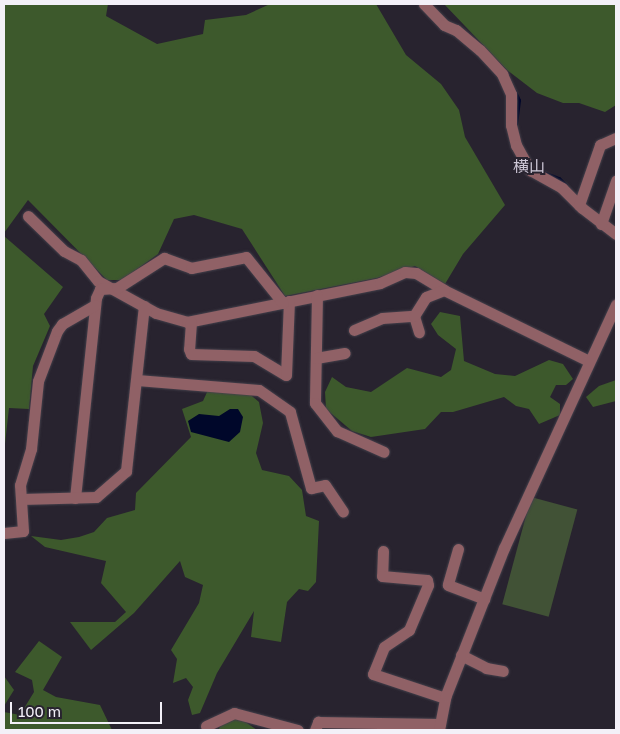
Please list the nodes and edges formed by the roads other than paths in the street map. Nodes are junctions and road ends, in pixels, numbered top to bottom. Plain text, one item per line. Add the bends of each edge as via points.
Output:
1 (424, 4) edge
2 (616, 138) edge
3 (616, 181) edge
4 (579, 205) junction
5 (28, 216) dead end
6 (601, 224) junction
7 (616, 234) edge
8 (110, 289) junction
9 (444, 290) junction
10 (318, 296) junction
11 (286, 302) junction
12 (616, 304) edge
13 (95, 306) junction
14 (144, 306) junction
15 (414, 316) junction
16 (191, 322) junction
17 (354, 330) dead end
18 (419, 332) dead end
19 (346, 354) dead end
20 (316, 358) junction
21 (590, 361) junction
22 (137, 380) junction
23 (384, 452) dead end
24 (74, 498) junction
25 (21, 499) junction
26 (343, 512) dead end
27 (4, 533) edge
28 (458, 549) dead end
29 (384, 551) dead end
30 (484, 599) junction
31 (461, 655) junction
32 (503, 671) dead end
33 (445, 698) junction
34 (206, 726) dead end
35 (440, 727) edge
36 (298, 730) edge
37 (315, 730) edge

1 - 4 street via 444,25 456,30 480,50 502,74 511,94 511,125 522,161 530,170 562,188
2 - 4 street via 600,145
3 - 6 street
4 - 6 street
5 - 8 street
6 - 7 street
8 - 11 street via 117,288 164,258 192,268 246,257
8 - 13 street via 100,289
8 - 14 street
9 - 10 street via 416,273 405,272 380,283
9 - 15 street via 426,297
9 - 21 street
10 - 11 street
10 - 20 street
11 - 16 street
11 - 16 street via 286,375 254,356 191,354 188,349
12 - 21 street
13 - 24 street
13 - 25 street via 62,324 57,331 38,381 31,449 20,485
14 - 16 street
14 - 22 street
15 - 17 street via 382,318
15 - 18 street
19 - 20 street
20 - 23 street via 315,403 324,416 337,431
21 - 30 street via 533,480
22 - 24 street via 126,470 96,497
22 - 26 street via 259,390 290,412 311,488 325,486
24 - 25 street
25 - 27 street via 23,531
28 - 30 street via 448,585
29 - 33 street via 382,576 427,580 428,585 409,630 384,647 373,674
30 - 31 street
31 - 32 street via 486,668
31 - 33 street
33 - 35 street
34 - 36 street via 234,713
35 - 37 street via 318,722

